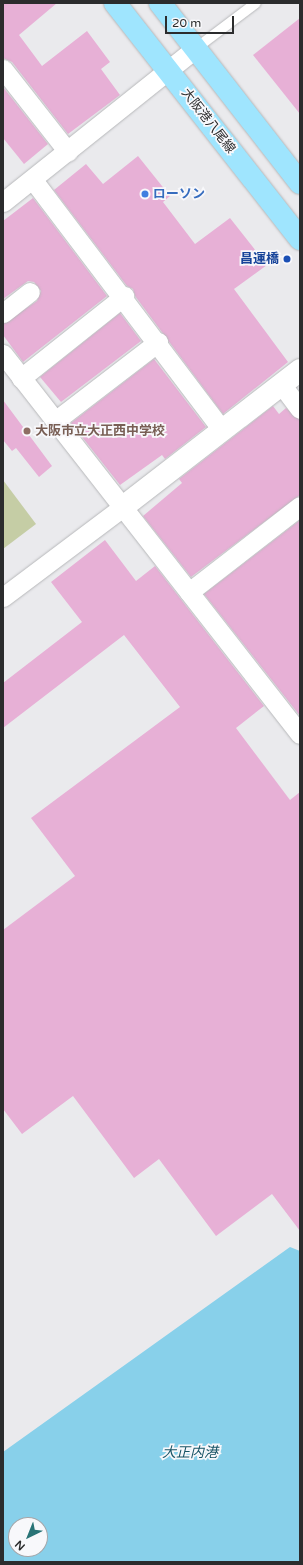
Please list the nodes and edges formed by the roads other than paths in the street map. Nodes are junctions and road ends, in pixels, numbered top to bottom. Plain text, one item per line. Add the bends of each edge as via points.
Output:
1 (115, 3) edge
2 (160, 3) edge
3 (256, 3) edge
4 (195, 49) junction
5 (3, 68) edge
6 (168, 70) junction
7 (68, 152) junction
8 (33, 180) junction
9 (300, 183) edge
10 (3, 202) edge
11 (300, 239) edge
12 (30, 292) dead end
13 (124, 296) junction
14 (3, 313) edge
15 (158, 342) junction
16 (3, 354) edge
17 (300, 370) edge
18 (21, 378) junction
19 (281, 384) junction
20 (300, 409) edge
21 (55, 421) junction
22 (222, 430) junction
23 (123, 507) junction
24 (300, 507) edge
25 (189, 592) junction
26 (3, 597) edge
27 (300, 734) edge

1 - 6 main road, 大阪港八尾線
2 - 4 main road
3 - 4 lane
4 - 6 street
4 - 9 main road
5 - 7 street
6 - 7 street
6 - 11 main road, 大阪港八尾線
7 - 8 street
8 - 10 street
8 - 13 street
12 - 14 street
13 - 15 street
13 - 18 street
15 - 21 street
15 - 22 street
16 - 18 street
17 - 19 street
18 - 21 street
19 - 20 street
19 - 22 street
21 - 23 street
22 - 23 street
23 - 25 street
23 - 26 street
24 - 25 street
25 - 27 street

